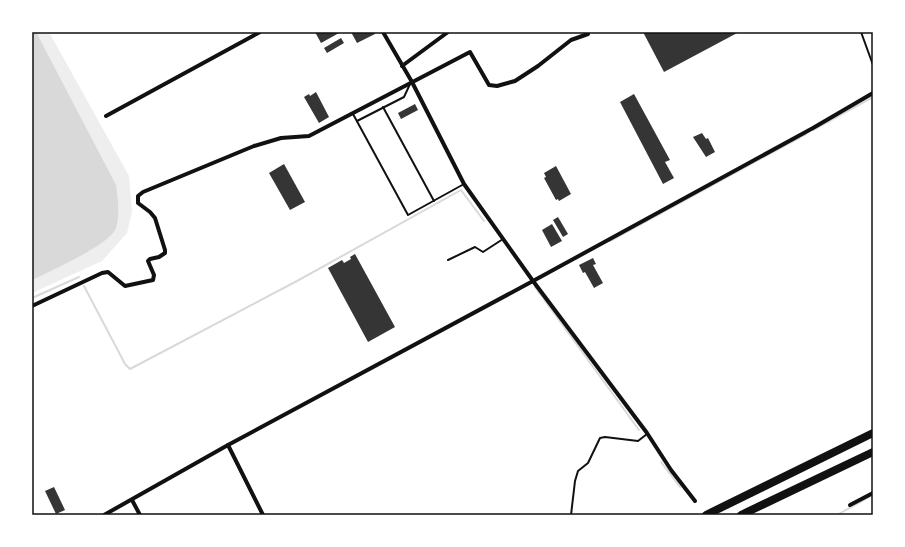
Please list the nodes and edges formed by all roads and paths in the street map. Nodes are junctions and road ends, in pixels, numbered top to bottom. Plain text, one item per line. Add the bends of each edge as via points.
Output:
1 (260, 32) edge
2 (383, 32) edge
3 (448, 32) edge
4 (588, 32) edge
5 (861, 32) edge
6 (873, 65) edge
7 (402, 66) junction
8 (412, 82) junction
9 (873, 93) edge
10 (383, 107) junction
11 (352, 113) junction
12 (106, 116) dead end
13 (357, 121) junction
14 (464, 184) junction
15 (434, 201) junction
16 (503, 239) junction
17 (448, 260) dead end
18 (533, 281) junction
19 (32, 306) edge
20 (647, 433) junction
21 (873, 433) edge
22 (228, 445) junction
23 (873, 452) edge
24 (873, 492) edge
25 (132, 500) junction
26 (695, 502) dead end
27 (850, 505) dead end
28 (104, 515) edge
29 (140, 515) edge
30 (263, 515) edge
31 (571, 515) edge
32 (706, 515) edge
33 (741, 515) edge

1 - 12 street
2 - 7 street
3 - 7 street
4 - 8 street via 570,40 515,81 496,86 489,85 470,52
5 - 6 lane
7 - 8 street
8 - 10 lane via 404,97
8 - 11 street
8 - 14 street
9 - 18 street
10 - 13 lane
10 - 15 lane
11 - 13 lane
11 - 19 street via 309,136 281,138 254,146 142,192 138,196 138,203 154,218 165,250 159,257 148,261 154,275 153,280 125,286 108,272 102,273
13 - 15 lane via 408,215
14 - 15 lane
14 - 16 street
16 - 17 lane via 483,252 475,247
16 - 18 street
18 - 20 street
18 - 22 street
20 - 26 street
20 - 31 lane via 638,441 600,438 588,463 578,471
21 - 32 highway
22 - 25 street
22 - 30 street
23 - 33 highway
24 - 27 street
25 - 28 street
25 - 29 street

